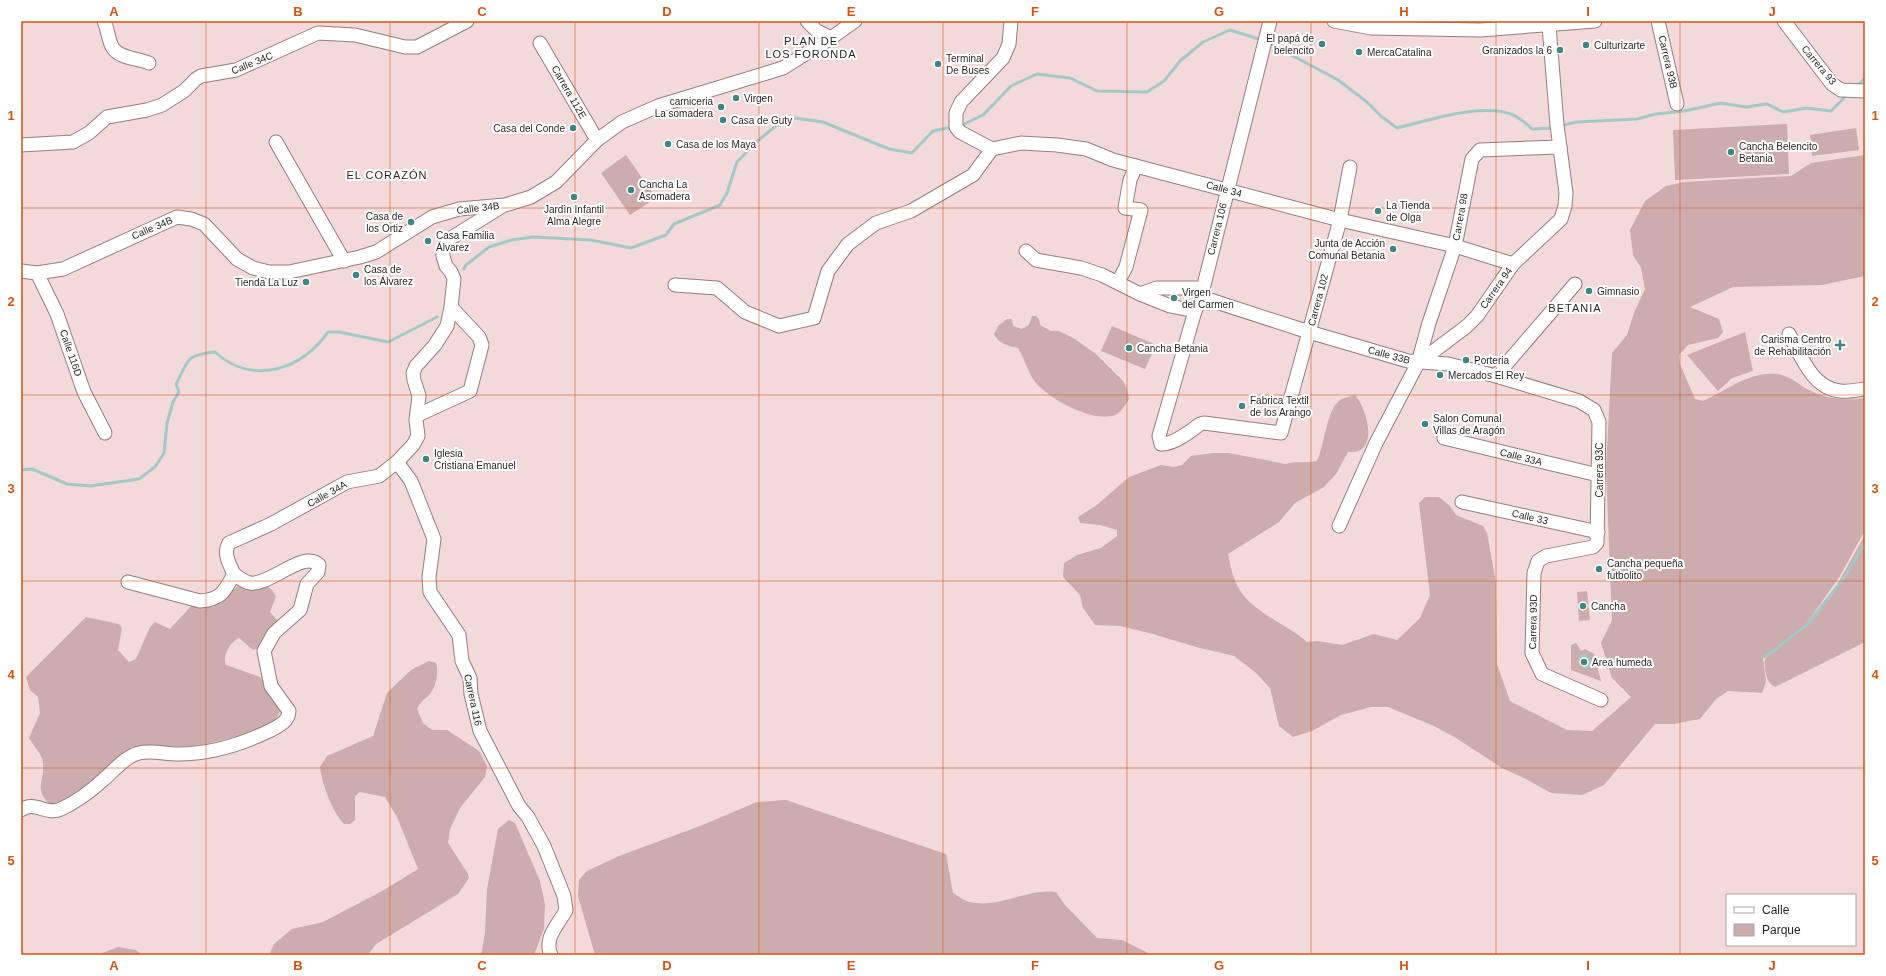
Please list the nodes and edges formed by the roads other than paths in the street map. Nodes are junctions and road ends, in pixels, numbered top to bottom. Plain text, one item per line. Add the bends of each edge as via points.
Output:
1 (104, 21) edge
2 (467, 21) edge
3 (807, 21) edge
4 (855, 21) edge
5 (1011, 21) edge
6 (1334, 21) edge
7 (1595, 21) edge
8 (1658, 21) edge
9 (1784, 21) edge
10 (1269, 25) edge
11 (1548, 26) junction
12 (832, 38) junction
13 (540, 43) dead end
14 (150, 63) dead end
15 (1861, 92) edge
16 (1677, 104) dead end
17 (1558, 136) junction
18 (597, 140) junction
19 (276, 142) dead end
20 (21, 145) edge
21 (992, 149) junction
22 (1136, 166) junction
23 (1350, 167) dead end
24 (1227, 189) junction
25 (505, 205) junction
26 (1340, 220) junction
27 (1455, 246) junction
28 (1026, 251) dead end
29 (344, 260) junction
30 (1513, 264) junction
31 (21, 271) edge
32 (36, 274) junction
33 (1118, 282) junction
34 (1575, 284) dead end
35 (675, 285) dead end
36 (1202, 292) junction
37 (1140, 294) junction
38 (451, 307) junction
39 (1195, 311) junction
40 (1310, 332) junction
41 (1789, 334) dead end
42 (1418, 363) junction
43 (1496, 376) junction
44 (1865, 389) edge
45 (1579, 401) joint
46 (418, 415) junction
47 (1281, 432) joint
48 (105, 433) dead end
49 (1444, 438) dead end
50 (397, 462) junction
51 (1598, 475) junction
52 (1462, 502) dead end
53 (1339, 526) dead end
54 (1598, 532) junction
55 (1593, 548) joint
56 (234, 574) junction
57 (128, 582) dead end
58 (1601, 700) dead end
59 (21, 810) edge
60 (551, 955) edge

1 - 14 street via 112,47 124,56
2 - 20 street, Calle 34C via 417,47 405,48 355,35 318,33 236,70 201,76 162,105 107,117 89,133 73,142
3 - 12 street via 817,31
4 - 12 street, Calle 34B
5 - 21 street via 1009,44 1003,58 961,102 956,113 956,127 960,132
6 - 11 street via 1371,28 1407,30 1480,30
7 - 11 street
8 - 16 street, Carrera 93B
9 - 15 street, Carrera 93 via 1832,84 1843,90
10 - 24 street, Carrera 106
11 - 17 street, Carrera 94
12 - 18 street, Calle 34B via 783,68 658,106 622,122
13 - 18 street, Carrera 112E
17 - 27 street, Carrera 98 via 1480,150 1472,159
17 - 30 street, Carrera 94 via 1566,193 1561,219
18 - 25 street, Calle 34B via 556,182 531,197
19 - 29 street
21 - 22 street, Calle 34 via 1021,143 1057,145 1086,149
21 - 35 street via 973,175 911,211 876,223 848,244 828,271 814,318 780,326 745,312 717,288
22 - 24 street, Calle 34
22 - 33 street via 1130,180 1125,208 1141,210 1126,266
23 - 26 street, Carrera 102
24 - 26 street, Calle 34
24 - 36 street, Carrera 106
25 - 29 street, Calle 34B via 459,209 432,217 376,252
25 - 38 street via 451,238 443,249 446,266 454,279
26 - 27 street, Calle 34
26 - 40 street, Carrera 102
27 - 30 street, Calle 34
27 - 42 street, Carrera 98
28 - 33 street via 1036,260 1081,268
29 - 32 street, Calle 34B via 289,272 269,272 253,268 237,259 204,224 191,219 177,218 62,269
30 - 42 street, Carrera 94 via 1477,316
31 - 32 street, Calle 34B
32 - 48 street, Calle 116D via 57,314 84,392
33 - 37 street
34 - 43 street
36 - 37 street, Calle 33B via 1157,288
36 - 39 street, Carrera 106
36 - 40 street, Calle 33B
37 - 39 street via 1170,306
38 - 46 street, Calle 34A via 447,326 413,373 419,396
38 - 46 street via 479,337 482,344 470,391
39 - 47 street, Carrera 106 via 1159,441 1165,444 1200,424
40 - 42 street, Calle 33B
40 - 47 street, Carrera 102
41 - 44 street via 1814,378 1824,386 1841,391
42 - 43 street, Calle 33B via 1448,364
42 - 53 street, Carrera 94 via 1376,444
43 - 45 street, Calle 33B
45 - 51 street, Carrera 93C via 1594,410 1599,422
46 - 50 street, Calle 34A via 418,436
49 - 51 street, Calle 33A
50 - 56 street, Calle 34A via 379,476 347,482 271,524 229,543 227,558
50 - 60 street, Carrera 116 via 411,481 434,539 428,577 430,592 459,634 462,661 470,678 480,731 519,806 528,816 544,846 564,896 566,910 550,934
51 - 54 street, Carrera 93C
52 - 54 street, Calle 33
54 - 55 street, Carrera 93C
55 - 58 street, Carrera 93D via 1546,556 1538,561 1534,573 1532,652 1542,674
56 - 57 street via 222,595 200,601
56 - 59 street via 250,583 266,580 299,563 312,561 319,565 318,572 307,584 300,610 274,633 264,651 271,686 289,711 286,720 242,744 218,750 179,754 152,752 132,756 91,790 61,809 51,812 33,806

